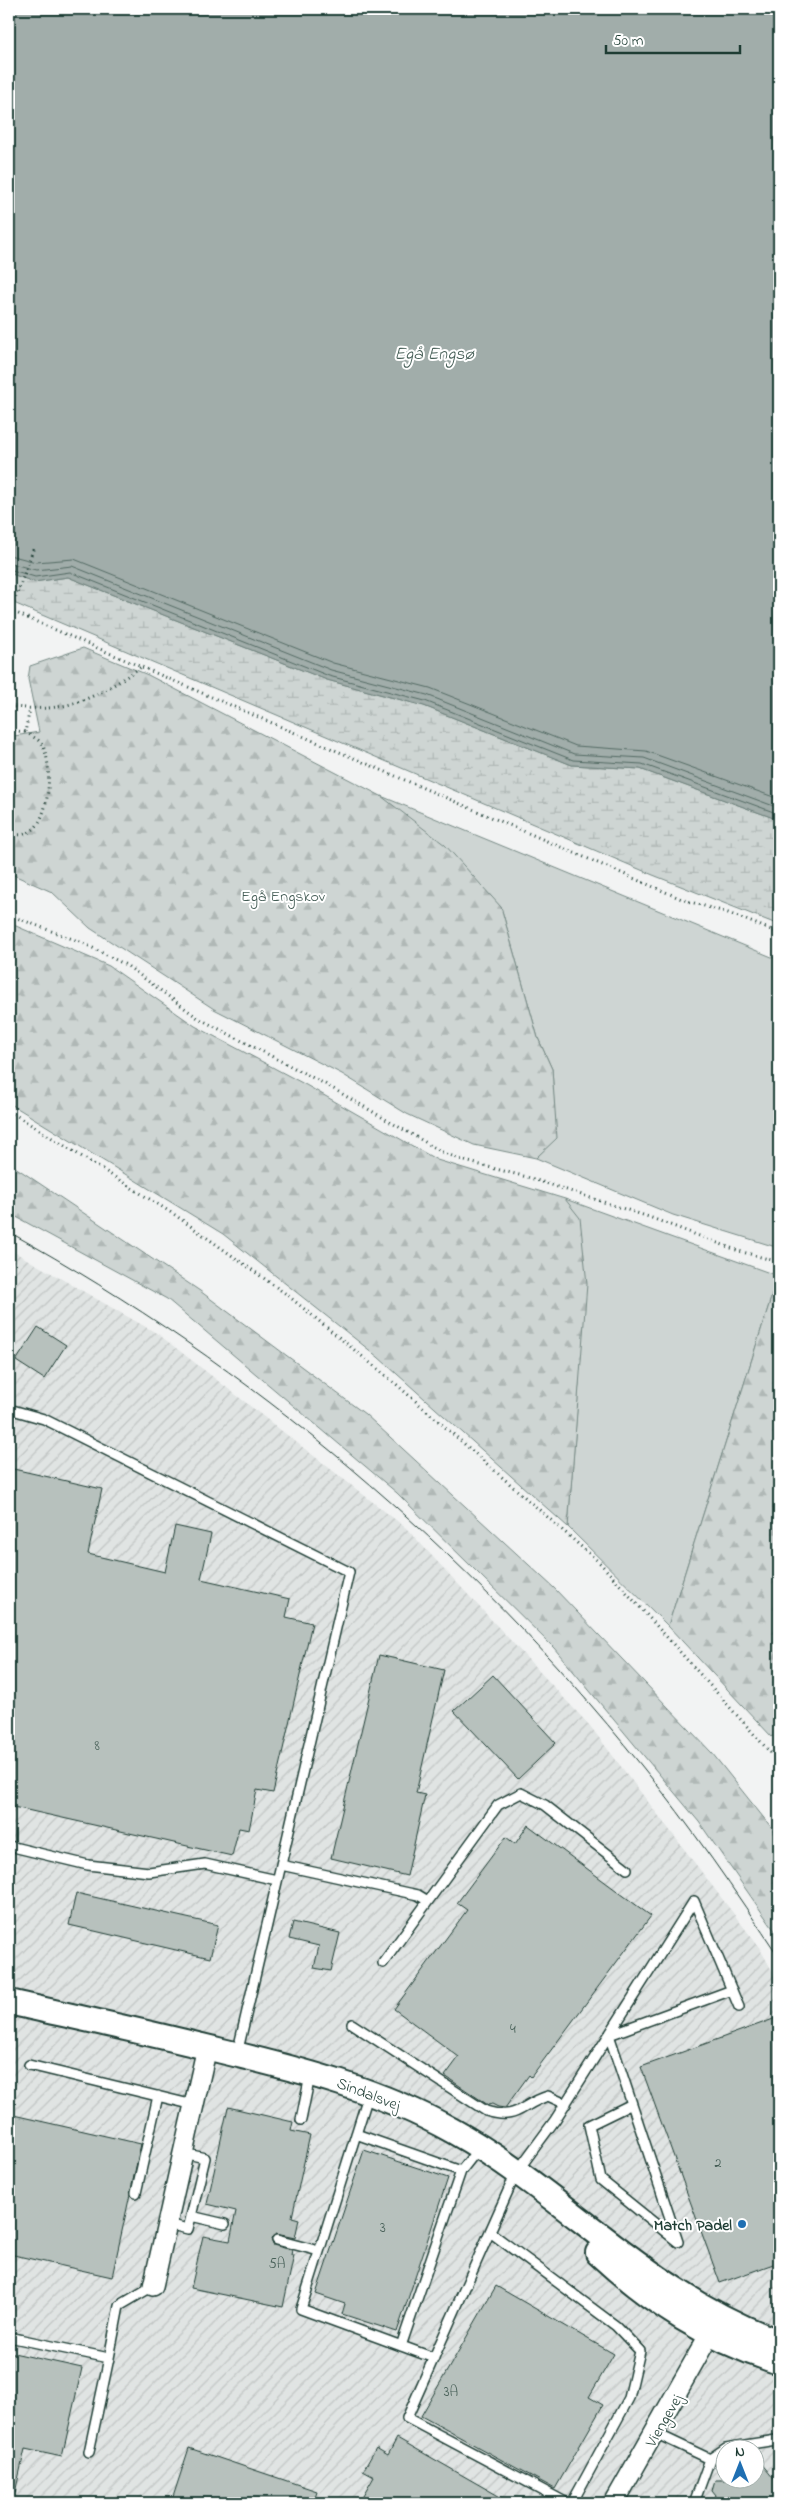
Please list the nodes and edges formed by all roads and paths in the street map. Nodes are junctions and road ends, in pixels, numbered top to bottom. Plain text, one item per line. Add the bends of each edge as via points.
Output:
1 (34, 547) dead end
2 (10, 611) edge
3 (9, 616) edge
4 (142, 666) junction
5 (9, 706) edge
6 (30, 709) junction
7 (9, 730) edge
8 (25, 732) junction
9 (9, 834) edge
10 (9, 915) edge
11 (779, 933) edge
12 (9, 1111) edge
13 (779, 1262) edge
14 (9, 1409) edge
15 (779, 1762) edge
16 (9, 1846) edge
17 (281, 1865) junction
18 (626, 1868) dead end
19 (277, 1880) junction
20 (428, 1901) junction
21 (383, 1963) dead end
22 (732, 1990) junction
23 (9, 2002) edge
24 (739, 2007) dead end
25 (352, 2024) dead end
26 (609, 2035) junction
27 (207, 2047) junction
28 (237, 2054) junction
29 (29, 2065) dead end
30 (311, 2073) junction
31 (369, 2092) junction
32 (158, 2096) junction
33 (566, 2104) junction
34 (632, 2104) junction
35 (194, 2105) junction
36 (301, 2120) dead end
37 (356, 2134) junction
38 (479, 2148) junction
39 (183, 2153) junction
40 (461, 2171) junction
41 (516, 2173) junction
42 (136, 2193) dead end
43 (192, 2216) junction
44 (167, 2224) junction
45 (225, 2224) dead end
46 (490, 2232) junction
47 (277, 2240) dead end
48 (319, 2251) junction
49 (153, 2286) joint
50 (714, 2326) junction
51 (9, 2337) edge
52 (779, 2342) edge
53 (402, 2346) junction
54 (109, 2358) junction
55 (434, 2358) junction
56 (779, 2362) edge
57 (655, 2433) junction
58 (779, 2444) edge
59 (89, 2452) dead end
60 (710, 2459) junction
61 (567, 2503) edge
62 (572, 2503) edge
63 (614, 2503) edge
64 (694, 2503) edge

1 - 2 path
2 - 3 path
2 - 4 path
4 - 6 path via 105,692 82,702 57,708
4 - 11 path via 684,900
5 - 6 path
6 - 8 path
7 - 8 path
8 - 9 path via 41,743 49,763 46,806 33,830 21,836
10 - 13 path via 83,943 126,965 198,1018 325,1084 442,1152 527,1177
12 - 15 path via 176,1215 286,1294 396,1384 600,1564
14 - 17 lane via 44,1419 349,1572
16 - 19 lane via 88,1865 149,1872 205,1864
17 - 19 lane
17 - 20 lane via 418,1895
18 - 20 lane via 545,1805 521,1794 498,1804
19 - 28 lane
20 - 21 lane
22 - 24 lane
22 - 26 lane
22 - 26 lane via 694,1901
23 - 27 street, Sindalsvej
25 - 33 lane via 486,2111 503,2116 548,2096
26 - 33 lane
26 - 34 lane
27 - 28 street, Sindalsvej
27 - 35 street
28 - 30 street, Sindalsvej
29 - 32 lane
30 - 31 street, Sindalsvej
30 - 36 lane
31 - 37 lane
31 - 38 street, Sindalsvej via 436,2122
32 - 35 lane
32 - 42 lane
33 - 41 lane
34 - 34 lane via 659,2187 678,2242 601,2180 589,2125
35 - 39 street
37 - 40 lane
37 - 48 lane
38 - 40 lane
38 - 41 street, Sindalsvej
39 - 43 lane via 205,2158
39 - 44 street
40 - 53 lane
41 - 46 lane
41 - 50 street, Sindalsvej via 631,2282 669,2310
43 - 44 lane via 188,2229
43 - 45 lane
44 - 49 street
46 - 55 lane
46 - 62 lane via 616,2326 640,2351 629,2398
47 - 48 lane
48 - 53 lane via 301,2310
49 - 54 lane via 119,2306
50 - 52 street
50 - 56 street via 747,2352
50 - 57 street, Viengevej
51 - 54 lane
53 - 55 lane
54 - 59 lane
55 - 61 lane via 408,2418
57 - 60 lane
57 - 63 street, Viengevej
58 - 60 lane via 776,2440 726,2448
60 - 64 lane

